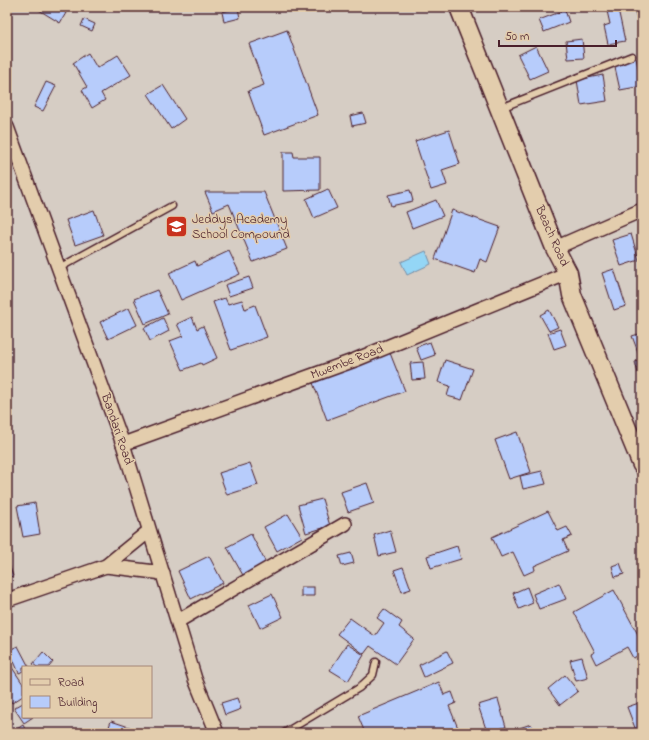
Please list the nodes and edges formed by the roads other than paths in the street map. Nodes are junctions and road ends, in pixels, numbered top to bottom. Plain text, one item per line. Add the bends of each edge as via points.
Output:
1 (459, 7) edge
2 (632, 56) dead end
3 (500, 109) junction
4 (7, 128) edge
5 (172, 206) dead end
6 (642, 210) edge
7 (556, 248) junction
8 (59, 268) junction
9 (568, 273) junction
10 (123, 444) junction
11 (642, 465) edge
12 (345, 524) dead end
13 (149, 531) junction
14 (106, 566) junction
15 (163, 573) junction
16 (7, 600) edge
17 (178, 621) junction
18 (376, 662) dead end
19 (216, 733) edge
20 (284, 733) edge

1 - 3 main road, Beach Road
2 - 3 lane
3 - 7 main road, Beach Road
4 - 8 street, Bandari Road
5 - 8 lane
6 - 7 street
7 - 9 main road, Beach Road
8 - 10 street, Bandari Road
9 - 10 street, Mwembe Road via 355,360
9 - 11 main road, Beach Road via 572,295
10 - 13 street, Bandari Road
12 - 17 street
13 - 14 street
13 - 15 street, Bandari Road
14 - 15 street
14 - 16 street
15 - 17 street, Bandari Road
17 - 19 street, Bandari Road via 195,679
18 - 20 lane via 373,675 359,688

